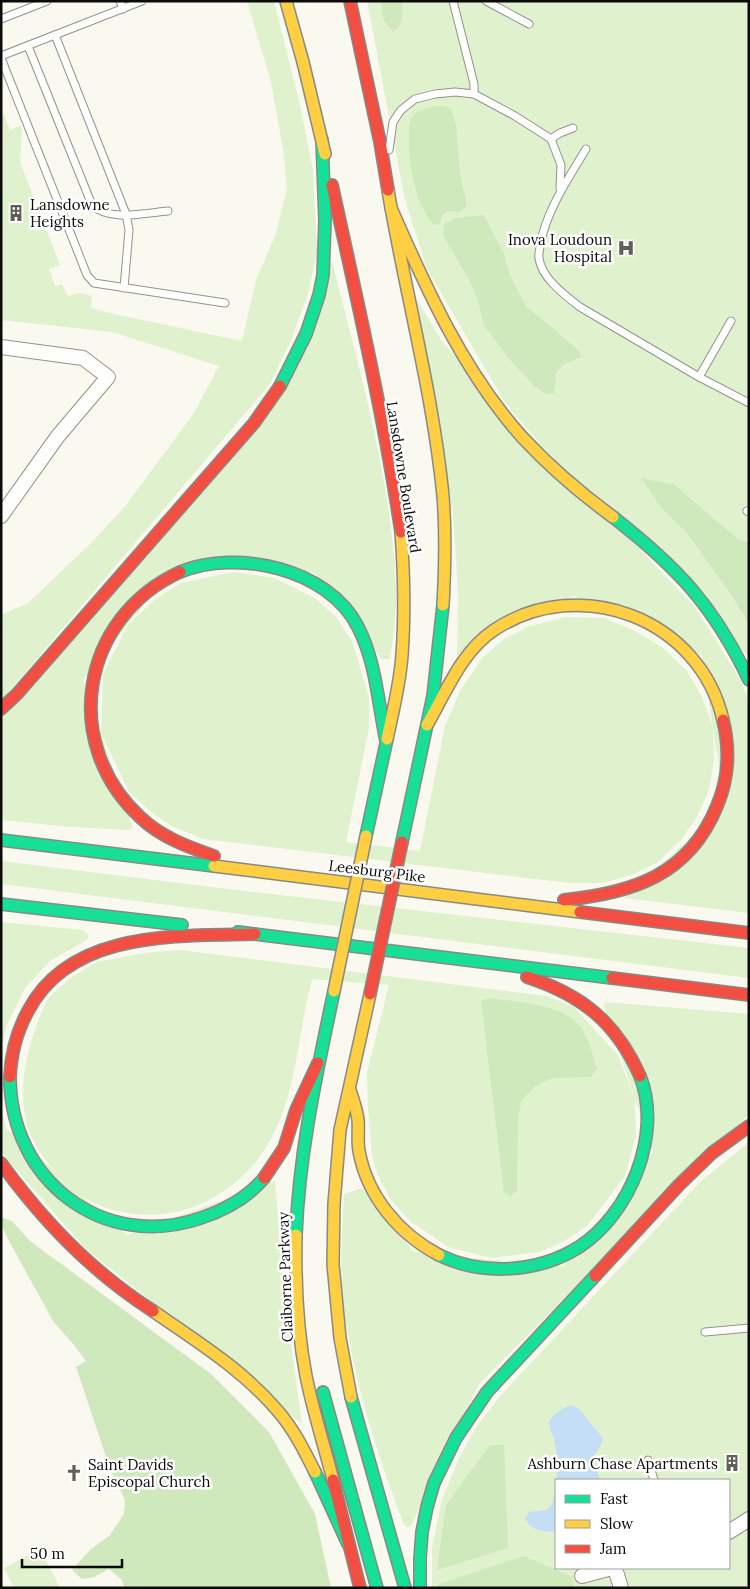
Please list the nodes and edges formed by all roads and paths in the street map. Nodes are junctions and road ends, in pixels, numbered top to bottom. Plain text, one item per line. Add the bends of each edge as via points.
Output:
1 (47, 1) edge
2 (142, 1) edge
3 (286, 1) edge
4 (350, 1) edge
5 (453, 1) edge
6 (486, 1) edge
7 (122, 5) edge
8 (1, 19) edge
9 (529, 24) dead end
10 (55, 35) junction
11 (28, 46) junction
12 (1, 57) edge
13 (474, 94) junction
14 (573, 128) dead end
15 (551, 139) junction
16 (322, 140) junction
17 (586, 149) dead end
18 (385, 173) junction
19 (559, 194) junction
20 (391, 208) junction
21 (168, 211) dead end
22 (126, 214) junction
23 (124, 288) junction
24 (225, 303) dead end
25 (731, 321) dead end
26 (1, 347) edge
27 (699, 376) junction
28 (749, 403) edge
29 (1, 516) edge
30 (749, 680) edge
31 (1, 709) edge
32 (427, 725) junction
33 (386, 741) junction
34 (1, 840) edge
35 (255, 871) junction
36 (502, 902) junction
37 (1, 904) edge
38 (749, 933) edge
39 (256, 934) junction
40 (482, 962) junction
41 (334, 991) joint
42 (749, 995) edge
43 (318, 1063) junction
44 (350, 1090) junction
45 (749, 1126) edge
46 (1, 1163) edge
47 (298, 1311) junction
48 (749, 1328) edge
49 (705, 1332) dead end
50 (648, 1460) dead end
51 (654, 1479) edge
52 (748, 1523) edge
53 (730, 1532) edge
54 (348, 1544) junction
55 (609, 1569) edge
56 (613, 1569) edge
57 (582, 1576) dead end
58 (360, 1588) edge
59 (377, 1588) edge
60 (406, 1588) edge
61 (420, 1588) edge
62 (621, 1588) edge

1 - 8 lane
2 - 7 lane
3 - 16 main road, Lansdowne Boulevard
4 - 18 main road, Lansdowne Boulevard
5 - 13 lane
6 - 9 lane
7 - 10 lane
10 - 11 lane
10 - 22 lane
11 - 12 lane
11 - 22 lane via 92,204 98,211
12 - 23 lane via 87,275 94,282
13 - 15 lane
13 - 18 lane via 435,94 415,99 401,110 393,122
14 - 15 lane
15 - 19 lane via 561,165
16 - 31 main road via 326,224 323,274 302,344 288,373 254,423
16 - 33 main road, Lansdowne Boulevard via 370,363 401,532 404,581 402,656
17 - 19 lane
18 - 20 main road, Lansdowne Boulevard
19 - 27 lane via 543,230 539,258 547,277 580,307
20 - 30 main road via 434,304 499,409 547,464 644,542 682,578 726,634
20 - 32 main road, Lansdowne Boulevard via 430,408 443,496 443,620
21 - 22 lane
22 - 23 lane via 129,230
23 - 24 lane
25 - 27 lane
26 - 29 street via 83,358 108,377 58,436
27 - 28 lane
32 - 36 main road via 472,651 494,630 522,615 552,605 583,603 617,610 643,620 685,651 702,670 716,695 724,719 728,772 721,801 692,849 672,867 623,891 595,897
32 - 44 main road, Lansdowne Boulevard, bridge
33 - 35 main road via 367,646 341,603 314,583 280,568 246,561 219,563 186,569 157,585 134,604 112,629 98,657 91,687 90,717 105,770 118,793 133,810 165,836
33 - 41 main road, Lansdowne Boulevard, bridge
34 - 35 main road, Leesburg Pike
35 - 36 main road, Leesburg Pike
36 - 38 main road, Leesburg Pike
37 - 39 main road
39 - 40 main road
39 - 43 main road via 189,936 128,943 76,961 39,990 27,1010 10,1060 9,1088 14,1113 32,1161 47,1182 66,1199 108,1221 155,1227 204,1218 234,1203 258,1185 274,1164
40 - 42 main road
40 - 44 main road via 545,983 590,1007 624,1044 638,1068 646,1097 648,1125 644,1152 634,1181 598,1232 573,1251 522,1268 496,1269 444,1258 402,1230 376,1196 364,1172 358,1121
41 - 43 main road, Claiborne Parkway
43 - 47 main road, Claiborne Parkway via 298,1188
44 - 60 main road via 340,1130 334,1195 336,1305 353,1405
45 - 61 main road via 712,1153 679,1185 487,1392 466,1420 434,1481 423,1519
46 - 54 main road via 52,1227 87,1260 122,1290 224,1360 278,1411 297,1439
47 - 54 main road, Claiborne Parkway via 308,1383
47 - 59 main road
48 - 49 lane
50 - 51 lane
52 - 53 street
54 - 58 main road, Claiborne Parkway
55 - 57 street
56 - 62 street

